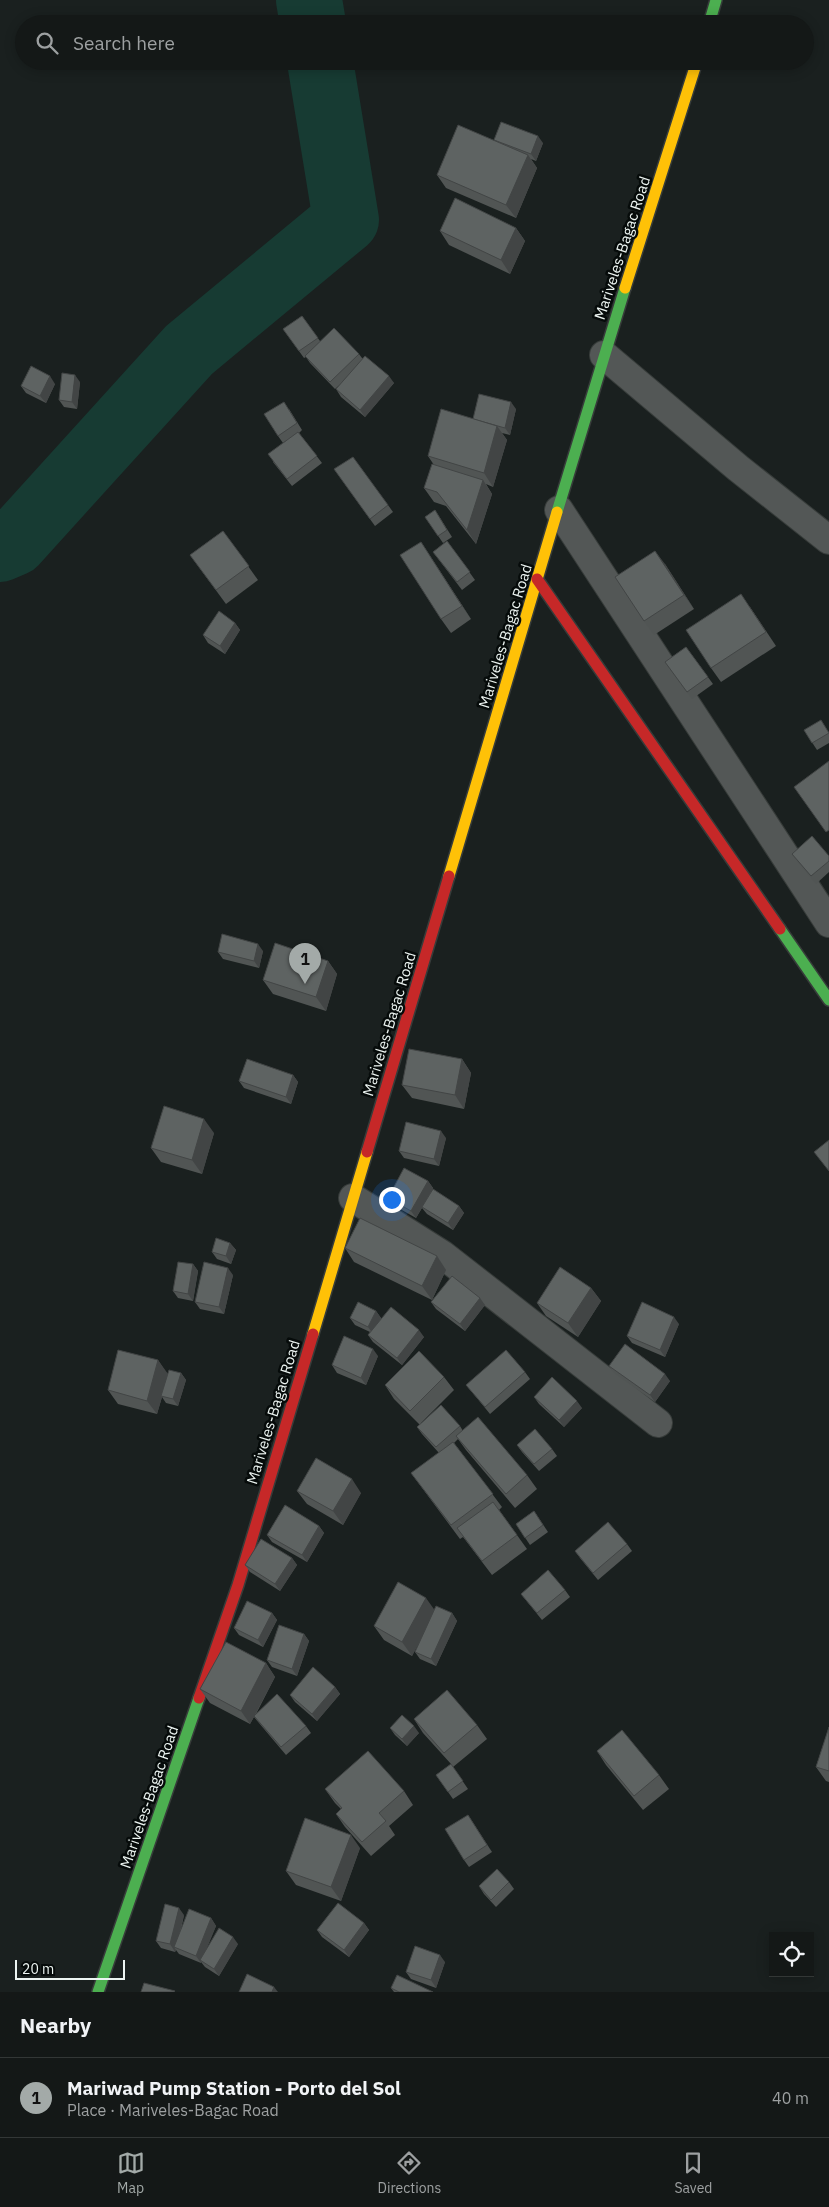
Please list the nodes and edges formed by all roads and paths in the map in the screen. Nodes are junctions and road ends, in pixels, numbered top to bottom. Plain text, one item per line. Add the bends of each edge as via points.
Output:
1 (716, 0) edge
2 (712, 15) edge
3 (694, 70) edge
4 (604, 355) junction
5 (559, 510) junction
6 (829, 540) edge
7 (537, 580) junction
8 (829, 923) edge
9 (829, 1000) edge
10 (353, 1198) junction
11 (658, 1423) dead end
12 (98, 1992) edge

1 - 2 main road
3 - 4 main road, Mariveles-Bagac Road
4 - 5 main road, Mariveles-Bagac Road
4 - 6 street
5 - 7 main road, Mariveles-Bagac Road
5 - 8 street
7 - 9 main road
7 - 10 main road, Mariveles-Bagac Road
10 - 11 street via 443,1255
10 - 12 main road, Mariveles-Bagac Road via 238,1585

